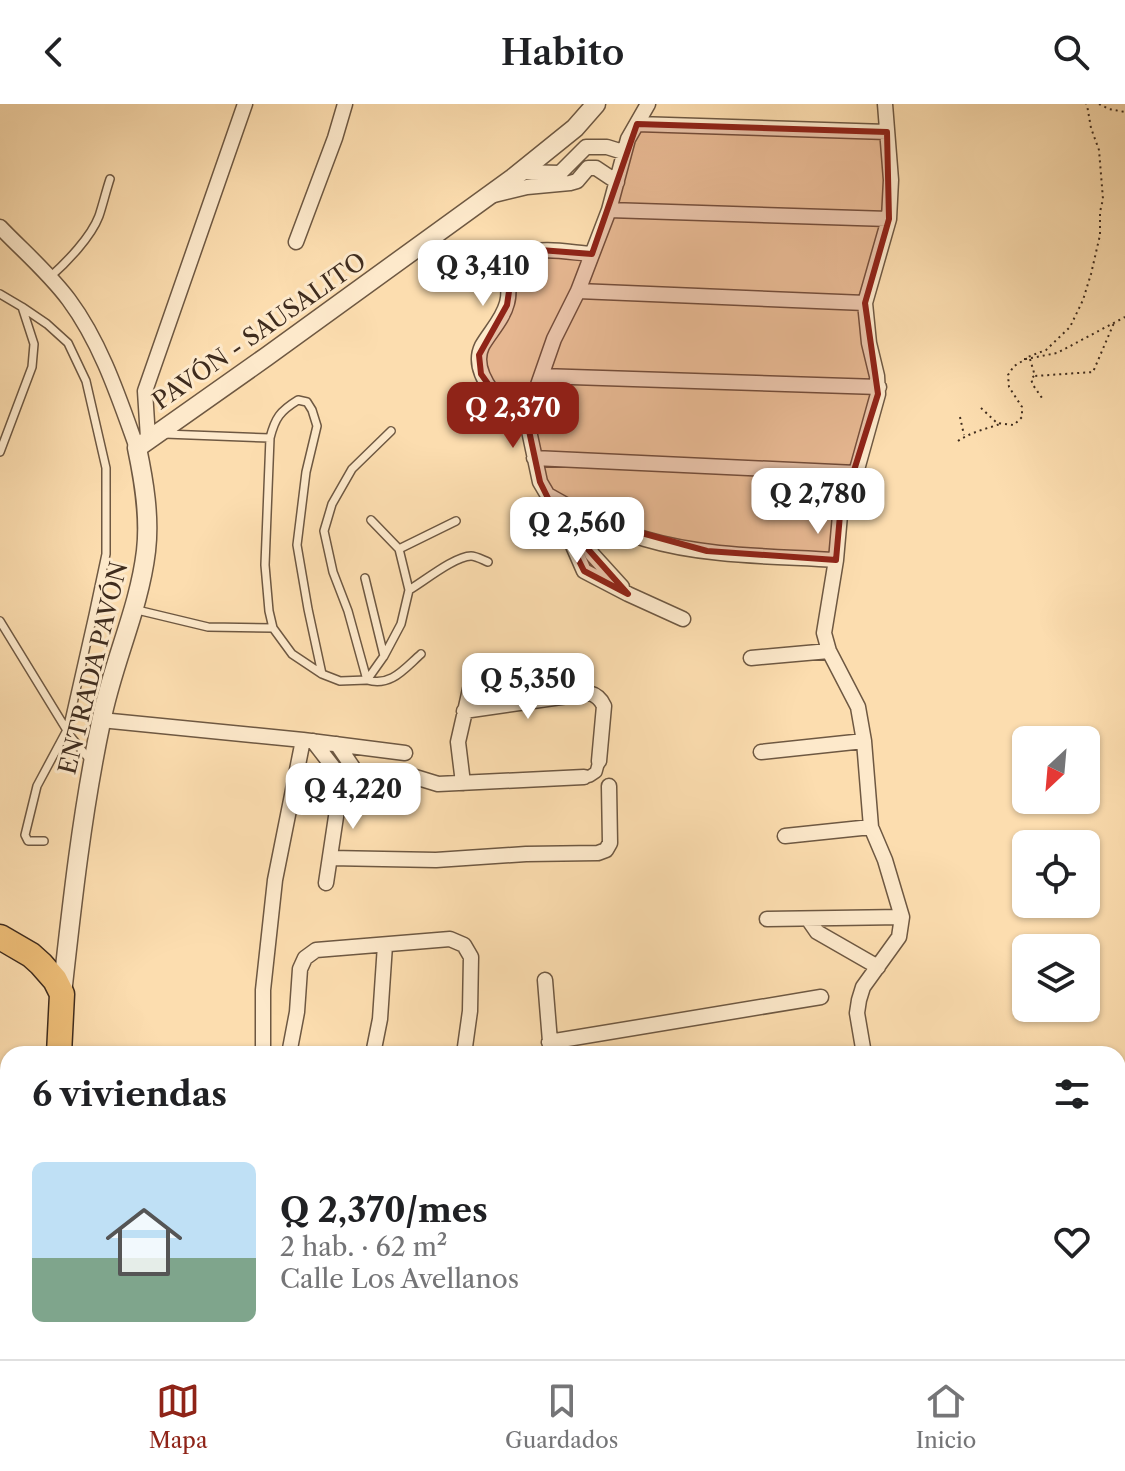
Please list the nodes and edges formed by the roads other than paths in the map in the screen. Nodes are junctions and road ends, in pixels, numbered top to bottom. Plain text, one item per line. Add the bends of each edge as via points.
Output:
1 (245, 104) edge
2 (345, 104) edge
3 (596, 104) edge
4 (648, 104) edge
5 (885, 104) edge
6 (637, 124) junction
7 (887, 132) junction
8 (623, 152) junction
9 (545, 172) junction
10 (619, 175) junction
11 (110, 179) dead end
12 (520, 179) junction
13 (609, 210) junction
14 (889, 219) junction
15 (0, 227) edge
16 (296, 242) dead end
17 (592, 254) junction
18 (50, 277) junction
19 (578, 291) junction
20 (0, 294) edge
21 (865, 303) junction
22 (22, 307) junction
23 (541, 376) junction
24 (879, 387) junction
25 (528, 426) junction
26 (391, 431) dead end
27 (270, 438) junction
28 (147, 440) junction
29 (0, 452) edge
30 (534, 458) junction
31 (856, 473) junction
32 (548, 495) junction
33 (371, 520) dead end
34 (456, 521) dead end
35 (598, 521) junction
36 (399, 549) junction
37 (836, 560) junction
38 (488, 562) dead end
39 (365, 578) dead end
40 (409, 590) junction
41 (628, 594) junction
42 (133, 609) junction
43 (683, 619) dead end
44 (0, 621) edge
45 (273, 628) junction
46 (829, 651) junction
47 (421, 654) dead end
48 (384, 656) junction
49 (751, 658) dead end
50 (476, 663) dead end
51 (322, 674) junction
52 (367, 680) junction
53 (464, 711) junction
54 (101, 720) junction
55 (67, 730) junction
56 (308, 740) junction
57 (864, 741) junction
58 (337, 744) junction
59 (761, 752) dead end
60 (405, 753) dead end
61 (599, 761) joint
62 (93, 764) junction
63 (358, 775) junction
64 (340, 776) junction
65 (584, 777) joint
66 (463, 783) junction
67 (609, 786) dead end
68 (871, 827) junction
69 (785, 836) dead end
70 (44, 841) dead end
71 (330, 858) junction
72 (326, 883) dead end
73 (902, 917) junction
74 (767, 919) dead end
75 (808, 919) junction
76 (0, 937) edge
77 (385, 945) junction
78 (878, 967) junction
79 (545, 980) dead end
80 (62, 994) junction
81 (821, 997) dead end
82 (59, 1046) edge
83 (263, 1046) edge
84 (291, 1046) edge
85 (375, 1046) edge
86 (465, 1046) edge
87 (550, 1046) edge
88 (561, 1046) edge
89 (863, 1046) edge

1 - 28 street via 145,391
2 - 16 street
3 - 9 street, PAVÓN - SAUSALITO
4 - 6 street
5 - 7 street
6 - 7 street
6 - 8 street
7 - 14 street
8 - 9 street via 586,147 560,173
8 - 10 street
9 - 10 street via 564,185 577,181 588,168
9 - 12 street, PAVÓN - SAUSALITO
9 - 12 street
10 - 13 street
11 - 18 lane via 91,231
12 - 28 street, PAVÓN - SAUSALITO via 486,197
13 - 14 street
13 - 17 street
14 - 21 street
15 - 18 street
17 - 19 street
17 - 25 street via 532,251 519,258 506,277 507,305 481,349 479,368 509,413
18 - 28 street via 92,337
19 - 21 street
19 - 23 street
20 - 22 lane
21 - 24 street
22 - 29 lane via 34,344 32,367
22 - 55 lane via 68,343 86,381 106,468 106,554
23 - 24 street
23 - 25 street
24 - 31 street
25 - 30 street
26 - 52 lane via 352,469 324,531
27 - 28 lane
27 - 45 lane via 265,565
27 - 51 lane via 274,420 287,407 298,400 307,402 317,426 297,545
28 - 42 street, ENTRADA PAVÓN via 146,548
30 - 31 street
30 - 32 street
31 - 37 street via 840,515
32 - 35 street
32 - 41 street via 584,571
33 - 36 lane
34 - 36 lane
35 - 37 street via 645,539 707,551
35 - 41 street via 588,545
36 - 40 lane
37 - 46 street via 824,633
38 - 40 lane via 465,557
39 - 48 lane
40 - 48 lane via 401,624
41 - 43 street
42 - 45 lane via 208,627
42 - 54 street, ENTRADA PAVÓN
44 - 55 lane
45 - 51 lane via 292,654
46 - 49 street
46 - 57 street via 858,707
47 - 52 lane via 395,678
48 - 52 lane
50 - 53 street
51 - 52 lane via 340,681
53 - 61 street via 596,695 604,706
53 - 66 street via 458,742
54 - 56 street
54 - 62 street, ENTRADA PAVÓN
55 - 62 lane
55 - 70 lane via 37,786 25,835 28,841
56 - 58 street
56 - 64 street
56 - 83 street via 275,880 263,990
57 - 59 street
57 - 68 street
58 - 60 street
58 - 63 street
61 - 65 street via 596,772
62 - 80 street, ENTRADA PAVÓN
63 - 64 street
63 - 66 street via 390,772 438,784
64 - 71 street
65 - 66 street
67 - 71 street via 610,843 598,853
68 - 69 street
68 - 73 street
71 - 72 street
73 - 75 street
73 - 78 street via 901,931
74 - 75 street
75 - 78 street via 817,932
76 - 80 main road via 41,964
77 - 84 street via 316,950 305,958
77 - 85 street
77 - 86 street via 450,939 467,948 470,1011
78 - 89 street via 859,1000
79 - 87 street
80 - 82 main road
81 - 88 street

